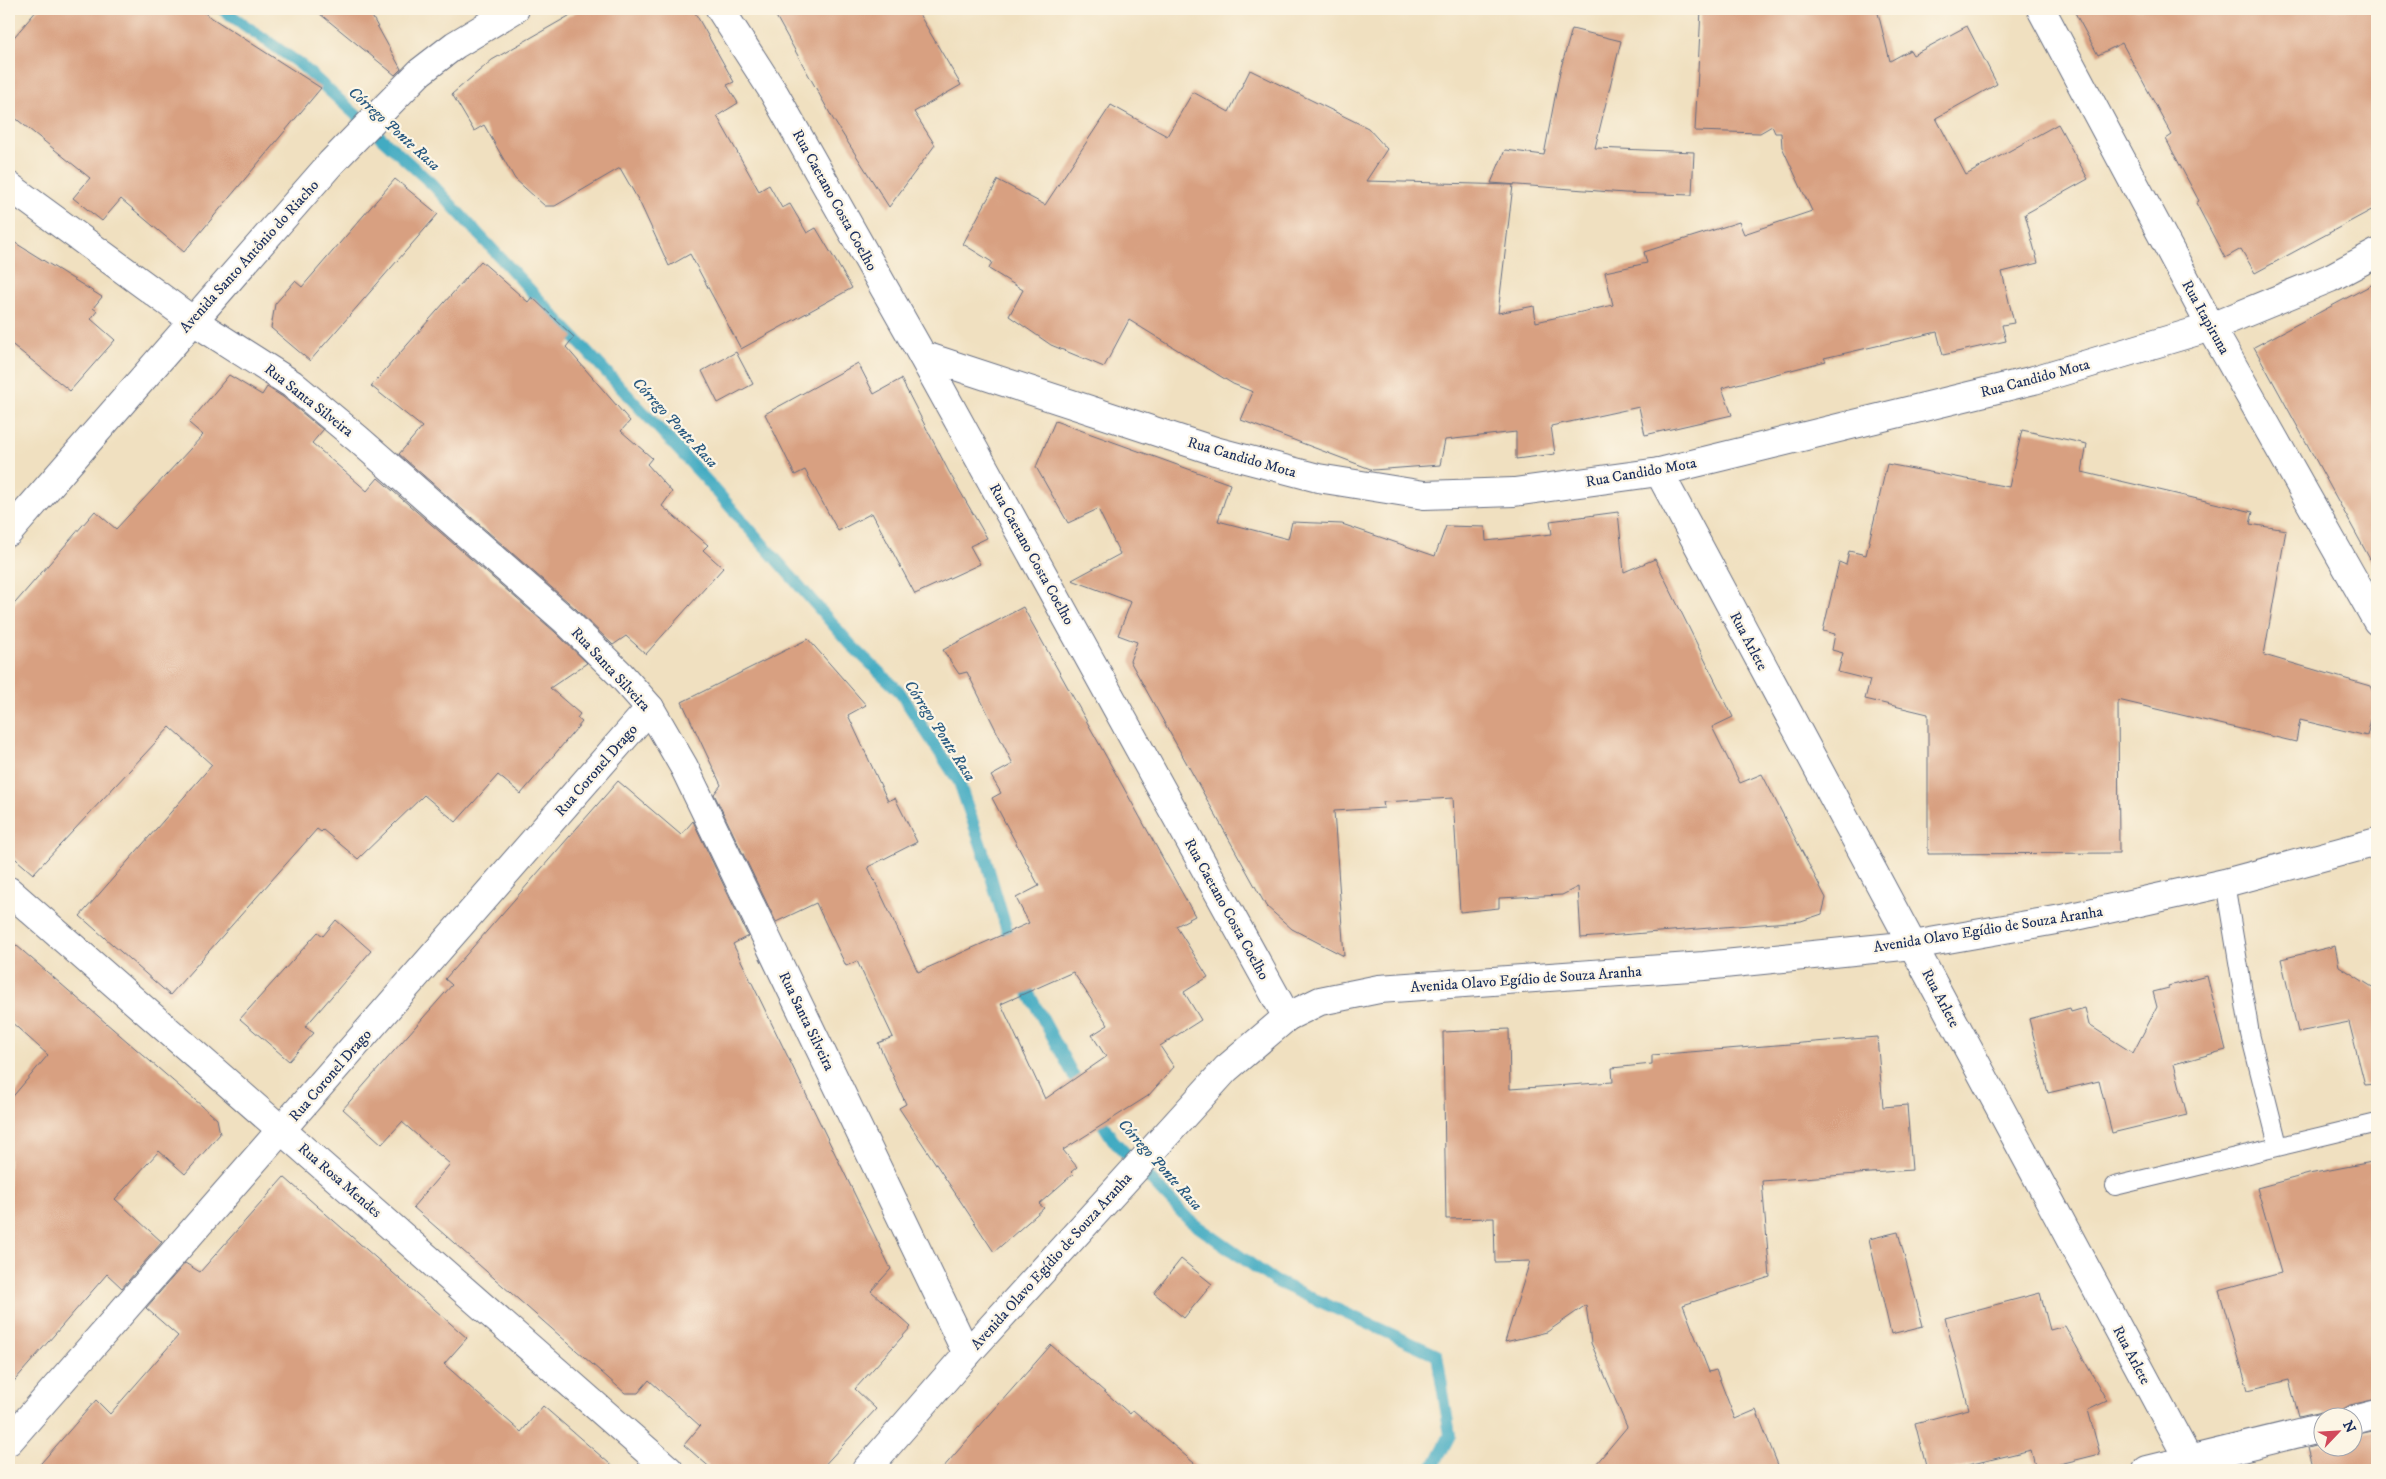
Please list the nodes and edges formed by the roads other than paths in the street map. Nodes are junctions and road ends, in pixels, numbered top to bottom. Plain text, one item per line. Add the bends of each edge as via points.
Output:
1 (515, 9) edge
2 (720, 9) edge
3 (741, 9) edge
4 (2041, 9) edge
5 (774, 93) junction
6 (9, 186) edge
7 (2377, 253) edge
8 (192, 320) junction
9 (2211, 327) junction
10 (922, 355) junction
11 (1659, 472) junction
12 (9, 532) edge
13 (2377, 621) edge
14 (650, 708) junction
15 (2377, 842) edge
16 (2225, 884) junction
17 (9, 891) edge
18 (1912, 944) junction
19 (1287, 1017) junction
20 (2377, 1123) edge
21 (283, 1130) junction
22 (2278, 1145) junction
23 (2115, 1186) dead end
24 (967, 1354) junction
25 (2377, 1414) edge
26 (2364, 1417) edge
27 (2314, 1430) edge
28 (9, 1441) edge
29 (2191, 1465) edge
30 (669, 1470) edge
31 (866, 1470) edge
32 (2148, 1470) edge

1 - 8 street, Avenida Santo Antônio do Riacho via 455,45 420,72 332,163
2 - 5 street, Rua Caetano Costa Coelho
3 - 5 street, Rua Caetano Costa Coelho
4 - 9 street, Rua Itapiruna
5 - 10 street, Rua Caetano Costa Coelho
6 - 8 street, Rua Santa Silveira
7 - 9 street, Rua Candido Mota via 2330,278
8 - 12 street, Avenida Santo Antônio do Riacho
8 - 14 street, Rua Santa Silveira via 292,384 358,439 566,621
9 - 11 street, Rua Candido Mota via 2034,380
9 - 13 street, Rua Itapiruna
10 - 11 street, Rua Candido Mota via 1215,451 1318,478 1415,494 1514,492
10 - 19 street, Rua Caetano Costa Coelho
11 - 18 street, Rua Arlete
14 - 21 street, Rua Coronel Drago
14 - 24 street, Rua Santa Silveira via 684,767
15 - 16 street, Avenida Olavo Egídio de Souza Aranha
16 - 18 street, Avenida Olavo Egídio de Souza Aranha via 2067,918
16 - 22 lane via 2250,1034
17 - 21 street, Rua Rosa Mendes
18 - 19 street, Avenida Olavo Egídio de Souza Aranha via 1704,966 1379,989 1320,1001
18 - 29 street, Rua Arlete
19 - 24 street, Avenida Olavo Egídio de Souza Aranha via 1226,1069
20 - 22 lane
21 - 28 street, Rua Coronel Drago
21 - 30 street, Rua Rosa Mendes
22 - 23 lane
24 - 31 street, Avenida Olavo Egídio de Souza Aranha
25 - 26 street
27 - 29 street
29 - 32 street

